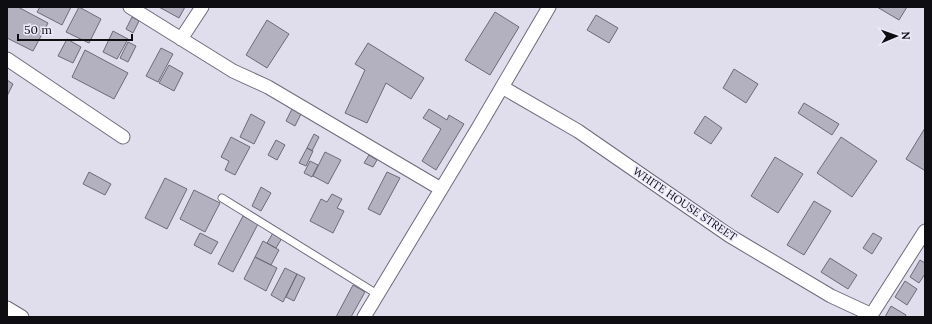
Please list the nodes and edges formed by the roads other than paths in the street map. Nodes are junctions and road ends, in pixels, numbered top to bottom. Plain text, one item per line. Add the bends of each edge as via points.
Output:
1 (130, 7) edge
2 (202, 7) edge
3 (549, 7) edge
4 (181, 39) junction
5 (7, 59) edge
6 (502, 87) junction
7 (123, 137) dead end
8 (441, 189) junction
9 (222, 198) dead end
10 (925, 232) edge
11 (377, 294) junction
12 (7, 308) edge
13 (871, 316) edge
14 (22, 317) edge
15 (364, 317) edge

1 - 4 street
2 - 4 street
3 - 6 street
4 - 8 street
5 - 7 street
6 - 8 street
6 - 13 street, WHITE HOUSE STREET via 578,131 730,236 831,296
8 - 11 street
9 - 11 lane
10 - 13 street
11 - 15 street
12 - 14 street

